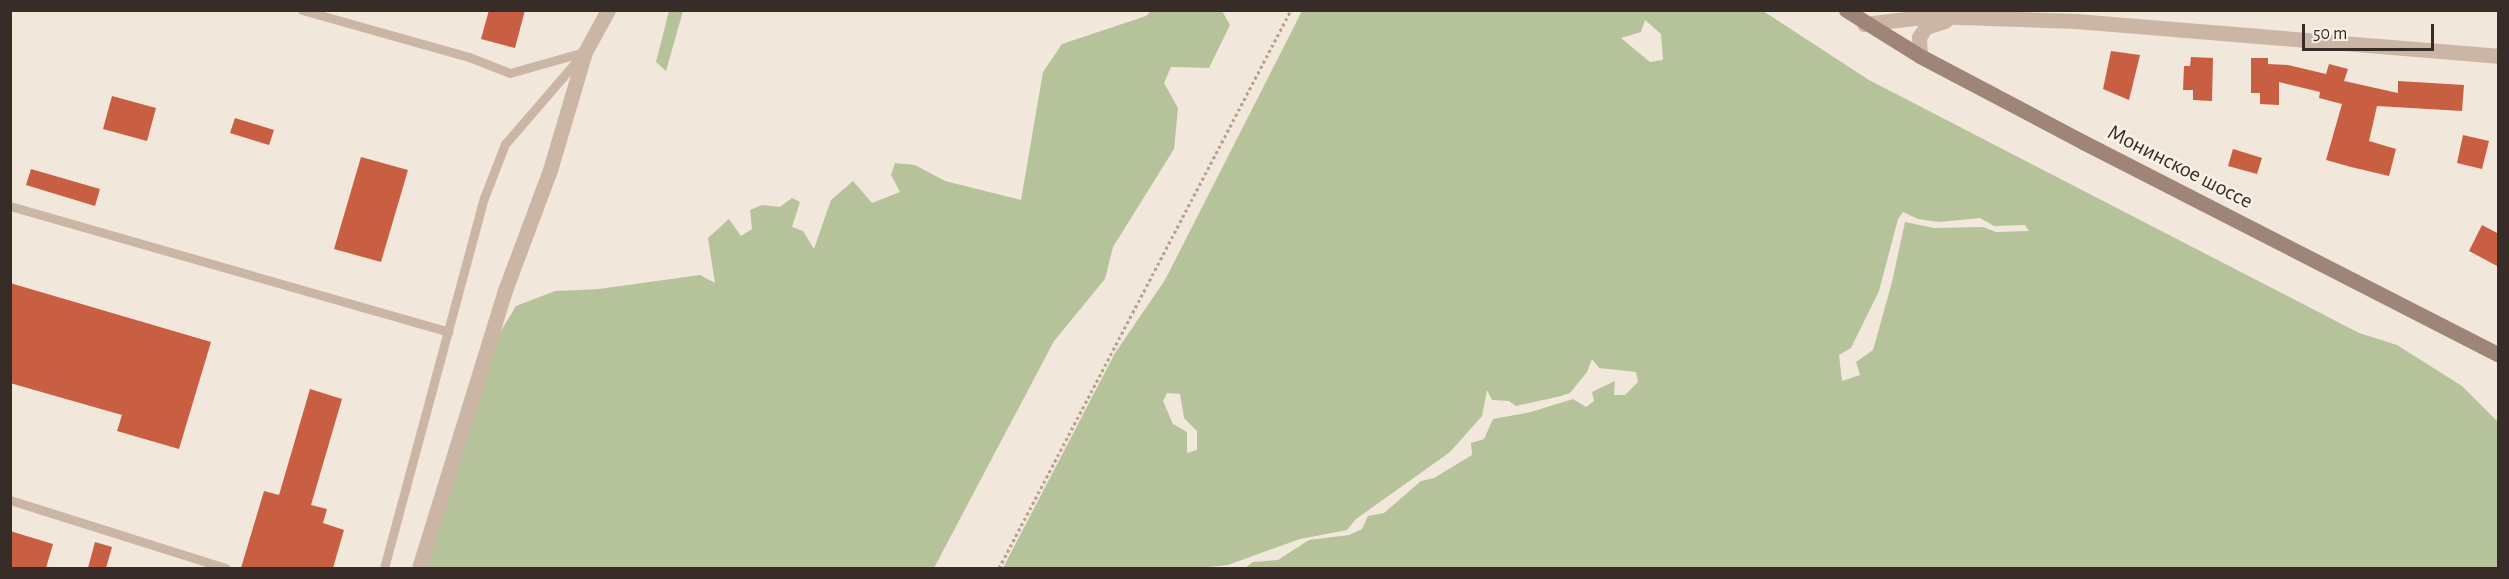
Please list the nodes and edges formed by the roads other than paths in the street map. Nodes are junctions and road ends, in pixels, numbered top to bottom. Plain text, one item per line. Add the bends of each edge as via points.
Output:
1 (302, 10) edge
2 (608, 10) edge
3 (1846, 10) edge
4 (1963, 15) edge
5 (1864, 24) junction
6 (585, 52) junction
7 (1920, 56) junction
8 (2499, 56) edge
9 (10, 206) edge
10 (448, 332) junction
11 (2499, 354) edge
12 (10, 500) edge
13 (226, 568) edge
14 (384, 568) edge
15 (419, 568) edge

1 - 6 lane via 469,57 510,73
2 - 6 street
3 - 5 main road, Монинское шоссе
4 - 5 street
4 - 7 street via 1926,27 1919,37
4 - 8 street
5 - 7 main road, Монинское шоссе
6 - 10 lane via 505,144 484,198
6 - 15 street via 550,170 504,293
7 - 11 main road, Монинское шоссе via 2183,195
9 - 10 lane
10 - 14 lane
12 - 13 lane

